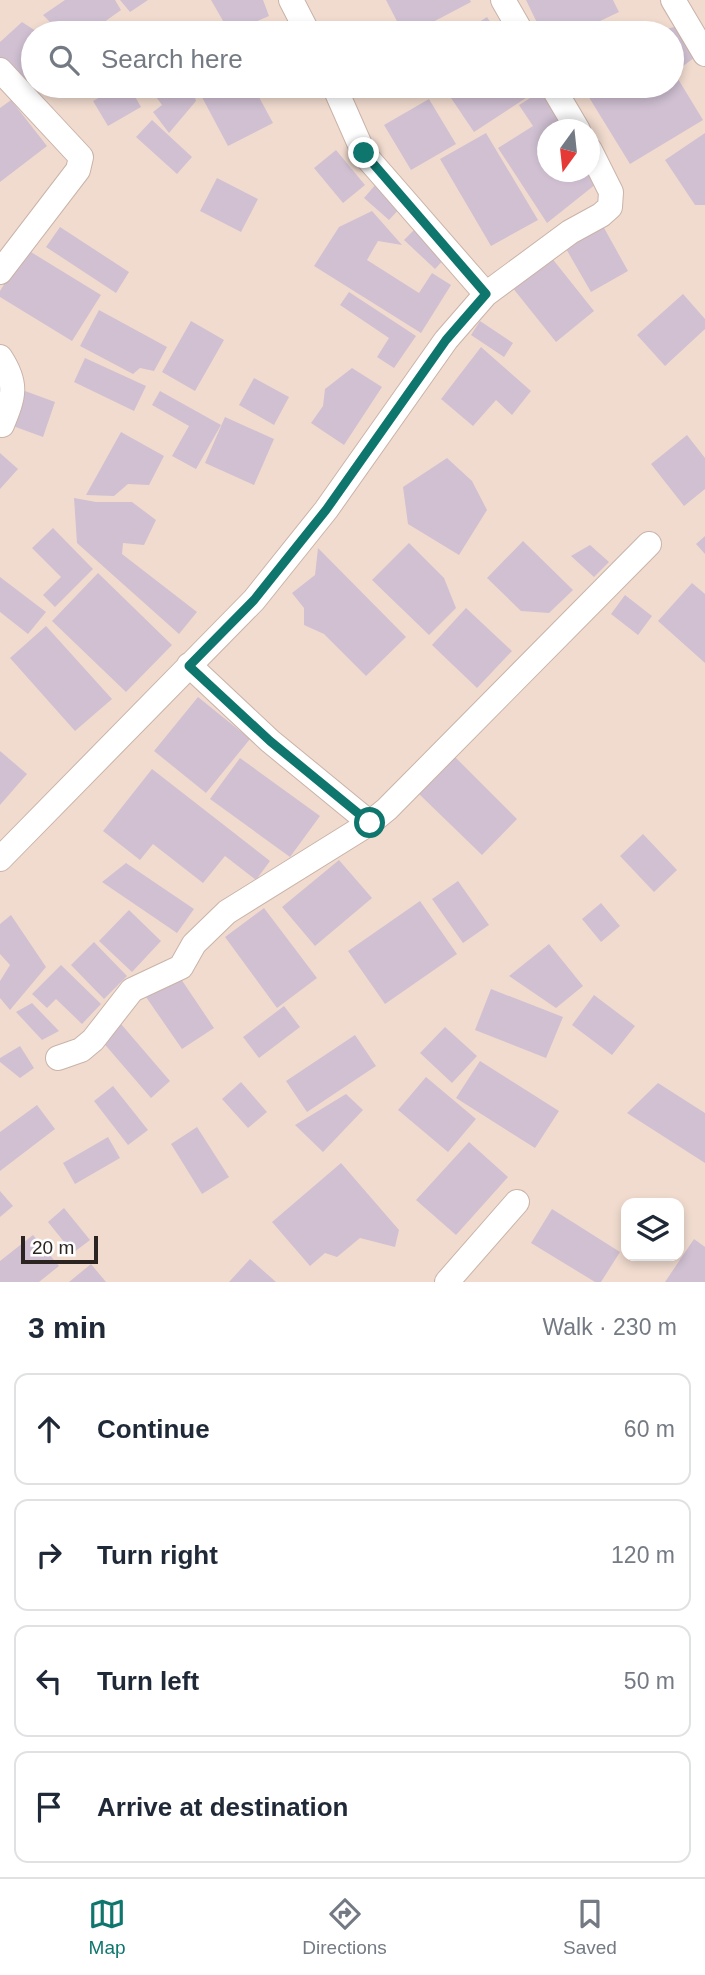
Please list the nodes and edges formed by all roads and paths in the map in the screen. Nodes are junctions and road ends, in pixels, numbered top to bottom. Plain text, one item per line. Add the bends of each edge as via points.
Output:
1 (291, 0) edge
2 (503, 0) edge
3 (673, 0) edge
4 (302, 21) edge
5 (515, 21) edge
6 (705, 54) edge
7 (0, 70) edge
8 (21, 92) edge
9 (26, 98) edge
10 (339, 98) edge
11 (559, 98) edge
12 (572, 119) edge
13 (600, 170) edge
14 (0, 272) edge
15 (486, 294) junction
16 (0, 357) edge
17 (2, 425) dead end
18 (649, 544) dead end
19 (189, 666) junction
20 (370, 823) junction
21 (0, 859) edge
22 (58, 1058) dead end
23 (517, 1202) dead end
24 (446, 1282) edge

1 - 4 street
2 - 5 street
3 - 6 street
7 - 8 street
9 - 14 street via 82,157 78,170
10 - 15 street via 364,153
11 - 12 street
13 - 15 street via 611,192 610,207
15 - 19 street via 446,340 326,510 254,600
16 - 17 street via 13,384
18 - 20 street
19 - 20 street via 270,741
19 - 21 street
20 - 22 street via 227,912 194,944 181,967 132,990 93,1040
23 - 24 street

